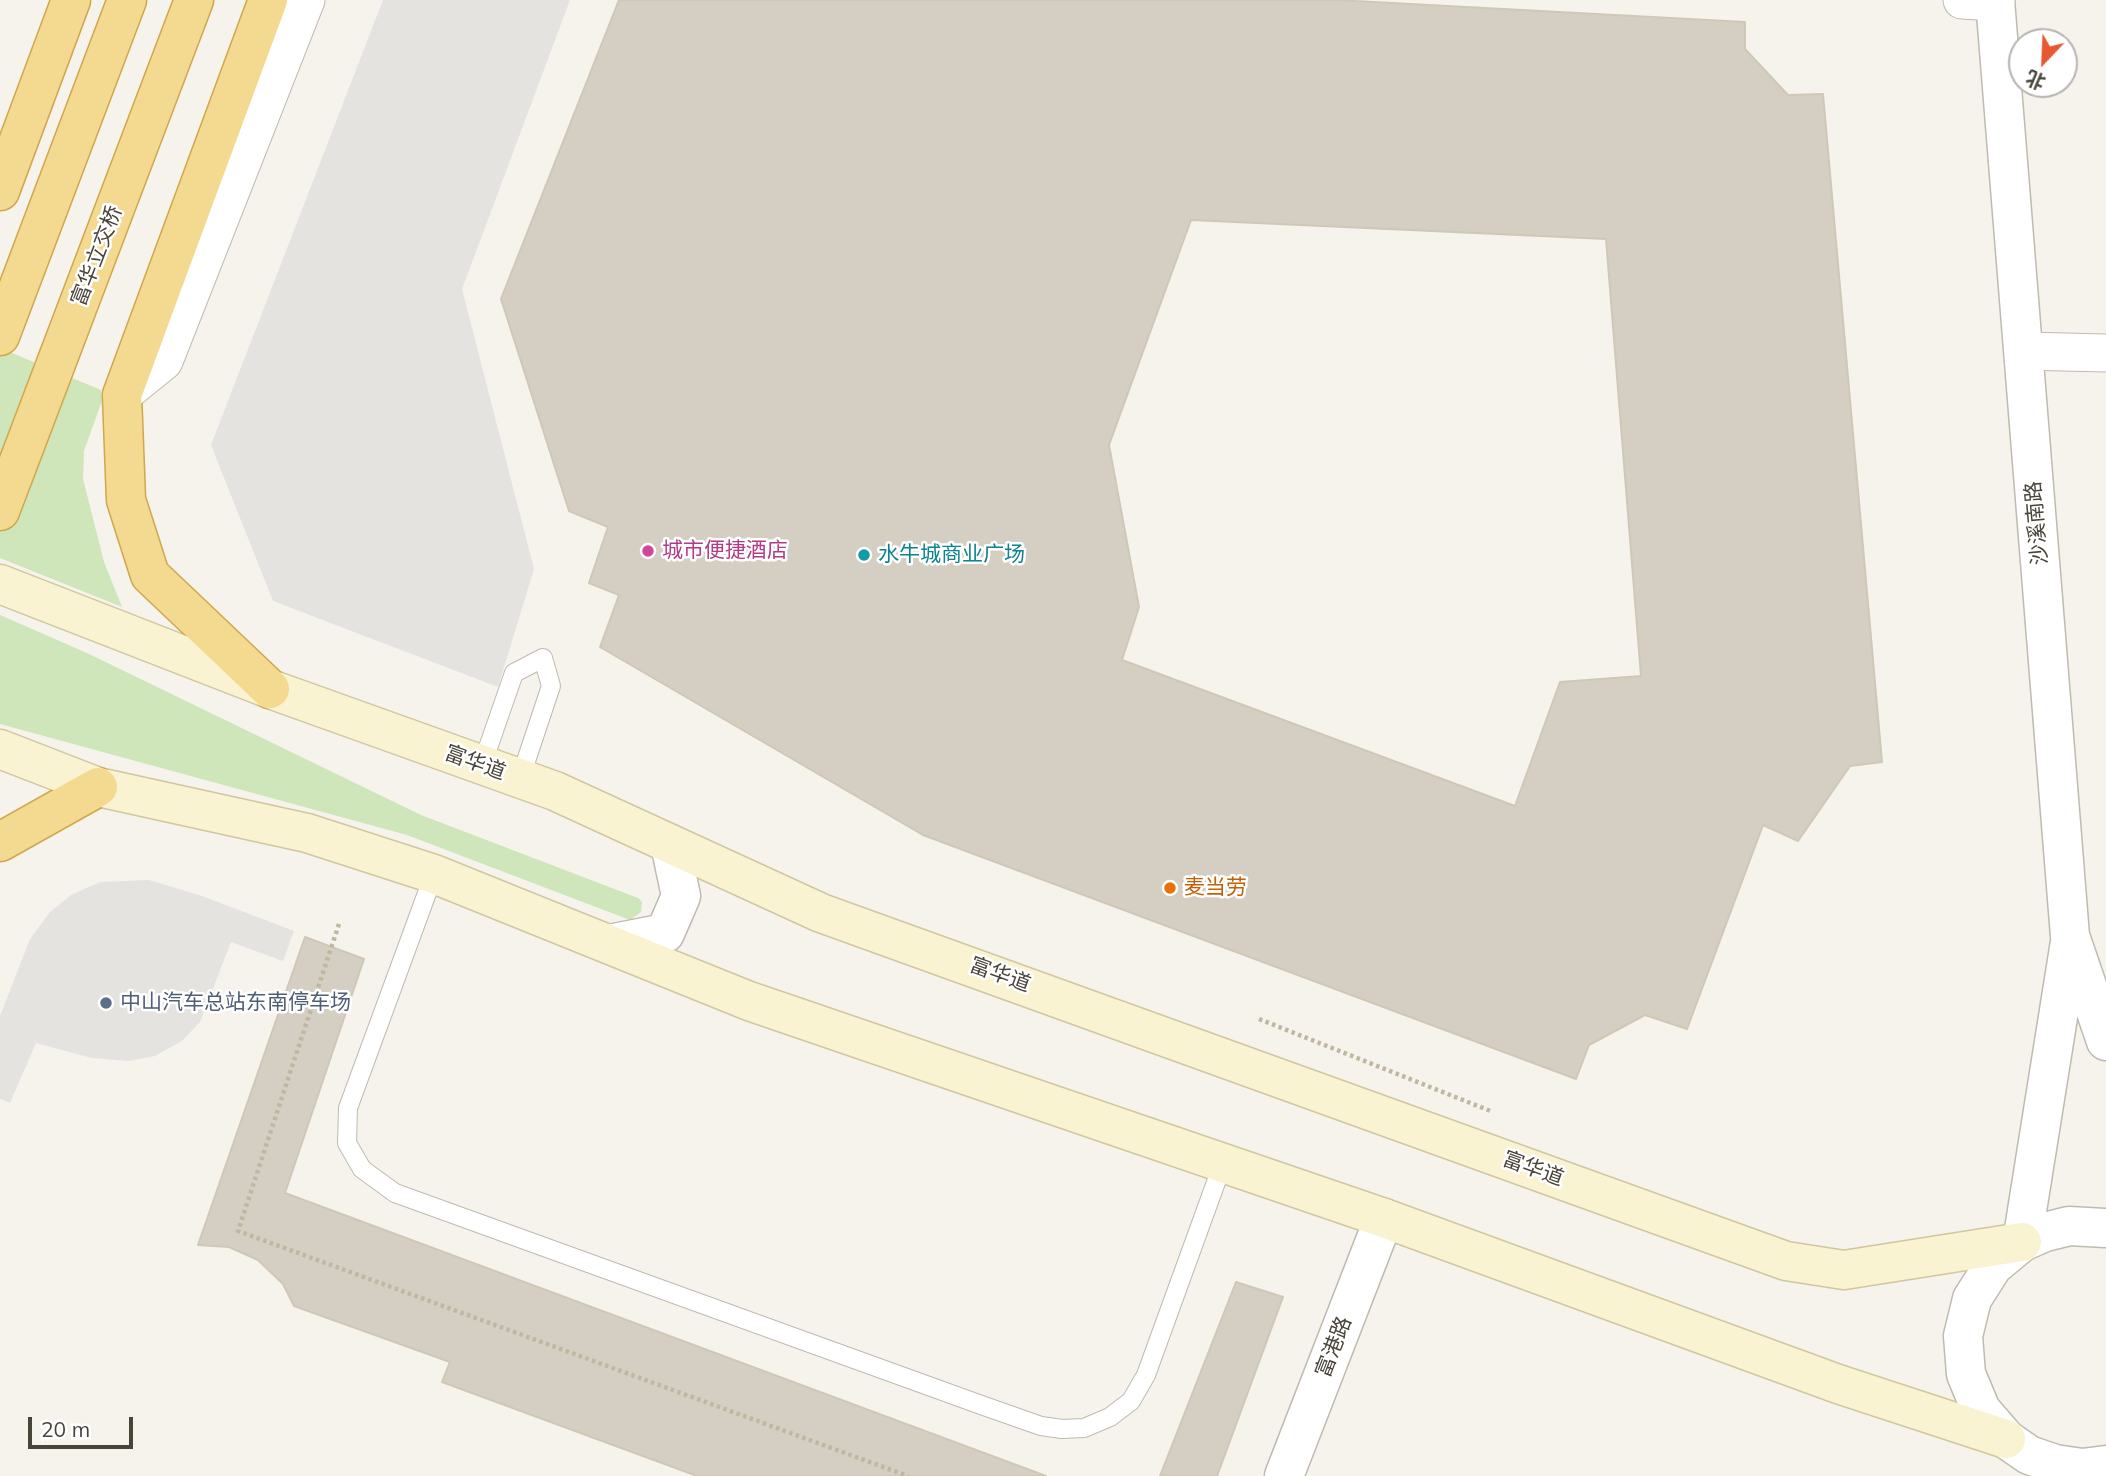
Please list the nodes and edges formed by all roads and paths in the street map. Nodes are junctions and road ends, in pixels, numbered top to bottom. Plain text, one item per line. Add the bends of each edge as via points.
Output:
1 (71, 0) edge
2 (127, 0) edge
3 (194, 0) edge
4 (268, 0) edge
5 (306, 0) edge
6 (1984, 1) edge
7 (0, 191) edge
8 (0, 336) edge
9 (2024, 351) junction
10 (2106, 353) edge
11 (122, 395) junction
12 (0, 512) edge
13 (0, 584) edge
14 (270, 689) junction
15 (0, 749) edge
16 (482, 765) junction
17 (520, 779) junction
18 (98, 787) junction
19 (0, 842) edge
20 (670, 844) junction
21 (434, 874) junction
22 (339, 924) dead end
23 (2070, 936) junction
24 (609, 944) junction
25 (1259, 1019) dead end
26 (2106, 1041) edge
27 (1493, 1112) dead end
28 (1223, 1163) junction
29 (1384, 1218) junction
30 (2106, 1228) edge
31 (2022, 1242) junction
32 (2006, 1439) junction
33 (2096, 1470) edge
34 (908, 1476) edge
35 (1284, 1476) edge

1 - 7 highway
2 - 8 highway
3 - 12 highway, 富华立交桥
4 - 11 highway
5 - 11 street via 164,361
6 - 9 street, 沙溪南路
9 - 10 street
9 - 23 street, 沙溪南路
11 - 14 highway via 126,500 150,575
13 - 14 main road, 富华道
14 - 16 main road, 富华道
15 - 18 main road
16 - 17 main road, 富华道
16 - 17 lane via 514,673 543,658 551,686
17 - 20 main road, 富华道
18 - 19 highway
18 - 21 main road via 307,833
20 - 24 street via 681,896 665,933
20 - 31 main road, 富华道 via 821,913 1786,1261 1844,1270
21 - 24 main road
21 - 28 lane via 348,1108 346,1143 362,1169 395,1194 1041,1426 1084,1428 1110,1418 1130,1401 1146,1375
22 - 34 path via 238,1231
23 - 26 street, 沙溪南路
23 - 31 street
24 - 28 main road via 749,1000
25 - 27 path
28 - 29 main road
29 - 32 main road via 1838,1384
29 - 35 street, 富港路
30 - 31 street via 2069,1226
31 - 32 street via 1993,1266 1972,1299 1963,1336 1966,1374 1981,1410
32 - 33 street via 2029,1455 2054,1464

